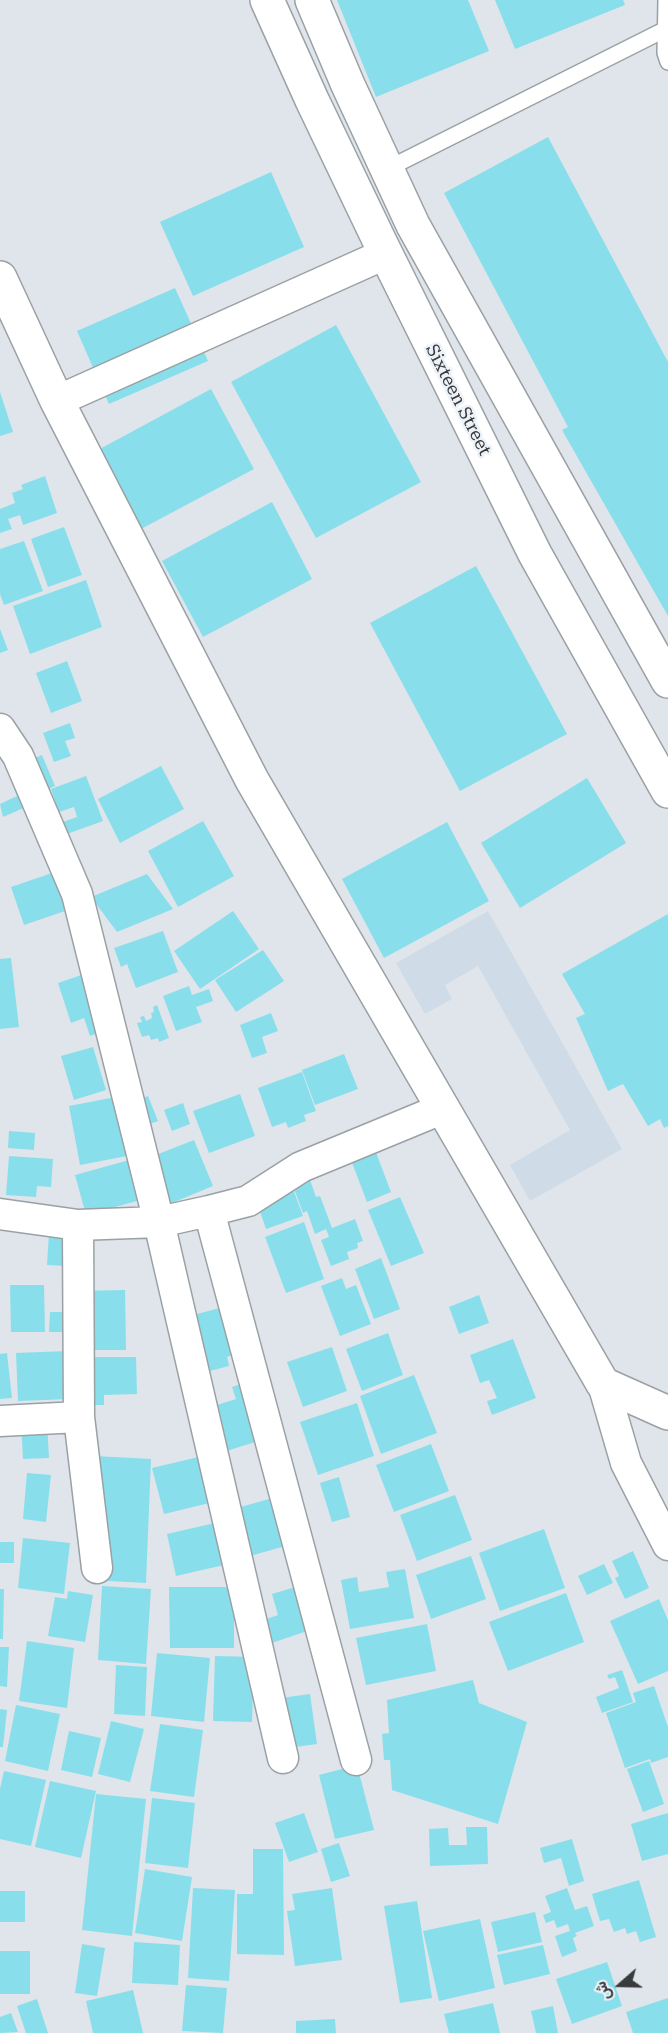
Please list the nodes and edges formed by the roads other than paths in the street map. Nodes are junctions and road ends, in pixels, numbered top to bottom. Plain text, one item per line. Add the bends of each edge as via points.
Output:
1 (267, 0) edge
2 (312, 0) edge
3 (666, 0) edge
4 (666, 29) junction
5 (668, 62) edge
6 (387, 169) junction
7 (386, 254) junction
8 (0, 278) edge
9 (57, 401) junction
10 (668, 681) edge
11 (0, 729) edge
12 (668, 791) edge
13 (444, 1108) junction
14 (208, 1211) junction
15 (0, 1214) edge
16 (159, 1222) junction
17 (78, 1225) junction
18 (603, 1384) junction
19 (668, 1413) edge
20 (79, 1417) junction
21 (0, 1421) edge
22 (668, 1545) edge
23 (97, 1568) dead end
24 (283, 1758) dead end
25 (356, 1760) dead end

1 - 7 main road, Sixteen Street
2 - 6 main road
3 - 4 lane
4 - 5 lane
4 - 6 lane
6 - 10 main road via 413,225
7 - 9 street
7 - 12 main road, Sixteen Street via 535,554
8 - 9 main road
9 - 13 main road via 252,780
11 - 16 street via 18,756 76,894
13 - 14 street via 301,1167 248,1201
13 - 18 main road
14 - 16 street
14 - 25 street
15 - 17 street
16 - 17 street
16 - 24 street
17 - 20 street
18 - 19 main road
18 - 22 street via 626,1463
20 - 21 street
20 - 23 street

